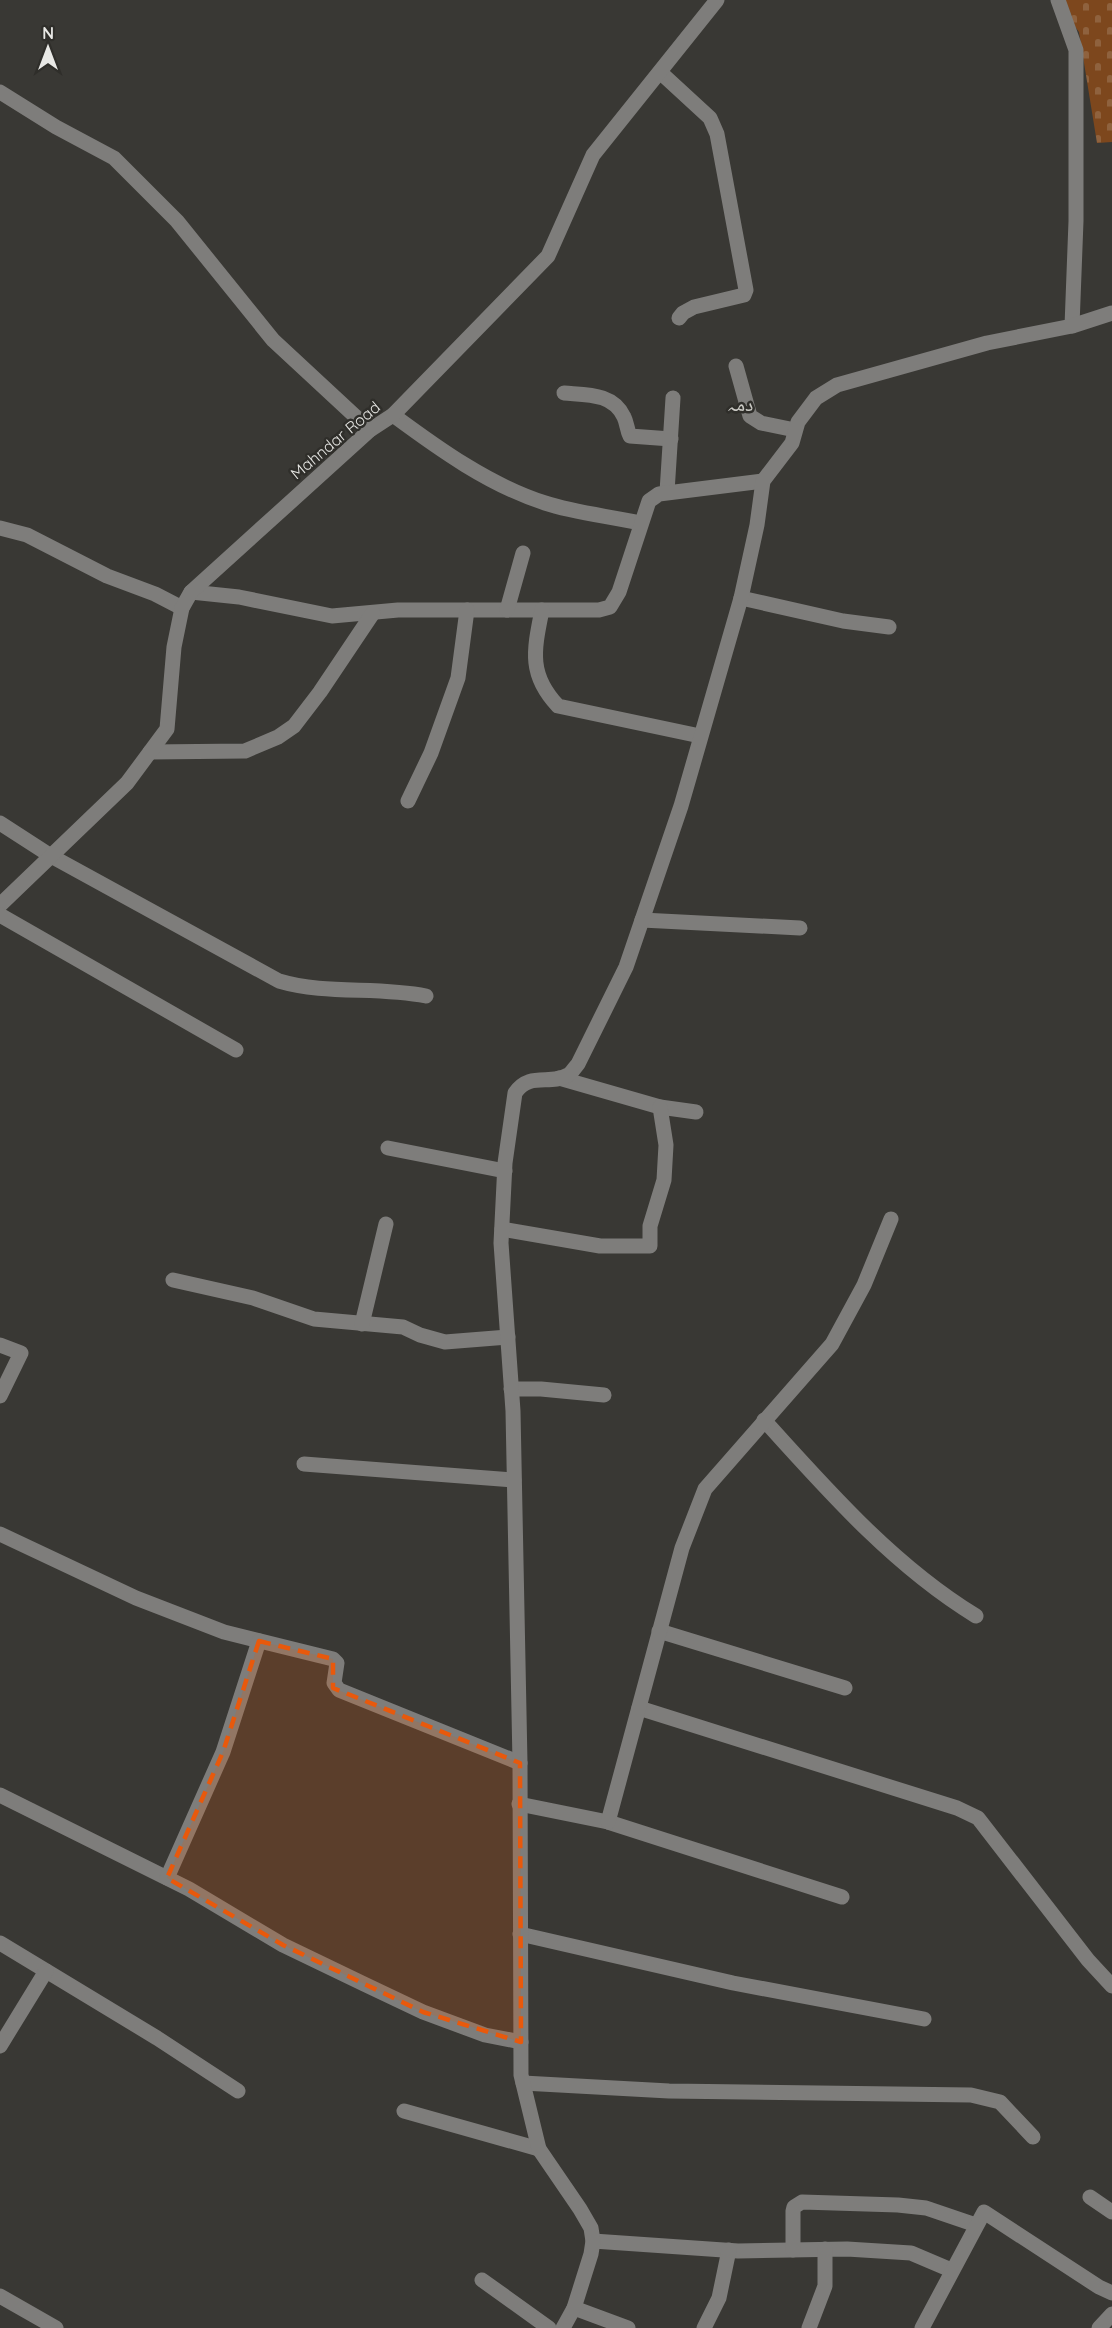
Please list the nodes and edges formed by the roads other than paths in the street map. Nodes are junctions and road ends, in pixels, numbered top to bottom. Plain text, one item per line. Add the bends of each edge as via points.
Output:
1 (717, 0) edge
2 (1058, 0) edge
3 (660, 72) junction
4 (0, 92) edge
5 (1112, 313) edge
6 (679, 318) dead end
7 (1072, 326) junction
8 (736, 366) dead end
9 (564, 393) dead end
10 (673, 398) dead end
11 (393, 415) junction
12 (370, 430) junction
13 (795, 430) junction
14 (671, 439) junction
15 (763, 481) junction
16 (668, 492) junction
17 (640, 523) junction
18 (0, 528) edge
19 (523, 553) dead end
20 (191, 592) junction
21 (741, 598) junction
22 (182, 608) junction
23 (467, 610) junction
24 (507, 610) junction
25 (542, 610) junction
26 (373, 612) junction
27 (889, 627) dead end
28 (700, 736) junction
29 (150, 752) junction
30 (408, 801) dead end
31 (0, 823) edge
32 (51, 856) junction
33 (0, 905) edge
34 (0, 915) edge
35 (642, 920) junction
36 (800, 928) dead end
37 (426, 996) dead end
38 (236, 1050) dead end
39 (559, 1078) junction
40 (660, 1107) junction
41 (696, 1112) dead end
42 (388, 1148) dead end
43 (505, 1171) junction
44 (891, 1220) dead end
45 (386, 1224) dead end
46 (502, 1229) junction
47 (173, 1280) dead end
48 (362, 1324) junction
49 (508, 1337) junction
50 (0, 1345) edge
51 (512, 1389) junction
52 (0, 1395) edge
53 (604, 1395) dead end
54 (764, 1420) junction
55 (304, 1464) dead end
56 (514, 1480) junction
57 (0, 1534) edge
58 (976, 1616) dead end
59 (659, 1631) junction
60 (258, 1641) junction
61 (845, 1688) dead end
62 (639, 1708) junction
63 (520, 1763) junction
64 (0, 1795) edge
65 (519, 1804) junction
66 (608, 1822) junction
67 (167, 1878) junction
68 (842, 1897) dead end
69 (520, 1934) junction
70 (0, 1943) edge
71 (46, 1971) junction
72 (1112, 1986) edge
73 (924, 2019) dead end
74 (521, 2042) junction
75 (0, 2046) edge
76 (523, 2083) junction
77 (237, 2091) dead end
78 (404, 2111) dead end
79 (1033, 2137) dead end
80 (539, 2149) junction
81 (1090, 2197) dead end
82 (1112, 2212) edge
83 (976, 2225) junction
84 (593, 2241) junction
85 (825, 2249) junction
86 (729, 2250) junction
87 (793, 2250) junction
88 (951, 2270) junction
89 (482, 2280) dead end
90 (1112, 2293) edge
91 (0, 2296) edge
92 (574, 2308) junction
93 (1112, 2314) edge
94 (56, 2328) edge
95 (549, 2328) edge
96 (563, 2328) edge
97 (628, 2328) edge
98 (704, 2328) edge
99 (809, 2328) edge
100 (922, 2328) edge
101 (1099, 2328) edge

1 - 3 street, Mahndar Road
2 - 7 street via 1076,50
3 - 6 street via 710,118 717,134 746,290 744,294 688,309
3 - 11 street, Mahndar Road via 593,155 548,256
4 - 12 street via 114,158 177,221 273,340
5 - 7 street
7 - 13 street via 987,343 837,386 816,398
8 - 13 street via 750,416 761,423
9 - 14 street via 598,396 611,402 624,416 630,436
10 - 14 street
11 - 12 street, Mahndar Road
11 - 17 street via 442,451 545,503
12 - 20 street, Mahndar Road
13 - 15 street via 792,443
14 - 16 street
15 - 16 street
15 - 21 street
16 - 17 street via 649,501
17 - 25 street via 619,592 610,607
18 - 22 street via 27,535 107,576
19 - 24 street
20 - 22 street, Mahndar Road
20 - 26 street via 332,616
21 - 27 street
21 - 28 street
22 - 29 street, Mahndar Road via 174,647 167,729
23 - 24 street
23 - 26 street
23 - 30 street via 458,678 431,753
24 - 25 street
25 - 28 street via 536,639 537,673 543,691 558,706
26 - 29 street via 320,692 294,726 278,737 245,751
28 - 35 street
29 - 32 street, Mahndar Road via 127,783
31 - 32 street
32 - 33 street, Mahndar Road
32 - 37 street via 279,981 310,988 384,990
34 - 38 street
35 - 36 street
35 - 39 street via 626,967 578,1064 569,1075
39 - 40 street
39 - 43 street via 530,1081 515,1093
40 - 41 street
40 - 46 street via 666,1145 664,1180 650,1226 650,1246 600,1246
42 - 43 street
43 - 46 street
44 - 54 street via 864,1285 832,1344
45 - 48 street
46 - 49 street
47 - 48 street via 260,1299 314,1320
48 - 49 street via 403,1327 445,1342
49 - 51 street
50 - 52 street via 21,1353
51 - 53 street
51 - 56 street
54 - 58 street via 822,1484 911,1569
54 - 59 street via 705,1489 682,1548
55 - 56 street
56 - 63 street
57 - 60 street via 136,1598
59 - 61 street
59 - 62 street
60 - 63 street via 333,1659 337,1663 334,1683 339,1690
60 - 67 street via 223,1752
62 - 66 street
62 - 72 street via 957,1808 978,1818
63 - 65 street
64 - 67 street
65 - 66 street
65 - 69 street
66 - 68 street
67 - 74 street via 283,1945 423,2012 485,2035
69 - 73 street via 733,1983
69 - 74 street
70 - 71 street
71 - 75 street
71 - 77 street
74 - 76 street
76 - 79 street via 669,2091 971,2095 1000,2102
76 - 80 street
78 - 80 street
80 - 84 street via 580,2209 591,2228
81 - 82 street
83 - 87 street via 926,2208 802,2202 793,2211
83 - 88 street
83 - 90 street via 984,2212
84 - 86 street
84 - 92 street
85 - 87 street
85 - 88 street via 911,2253
85 - 99 street via 825,2286
86 - 87 street
86 - 98 street via 719,2298
88 - 100 street
89 - 95 street
91 - 94 street
92 - 96 street
92 - 97 street
93 - 101 street

